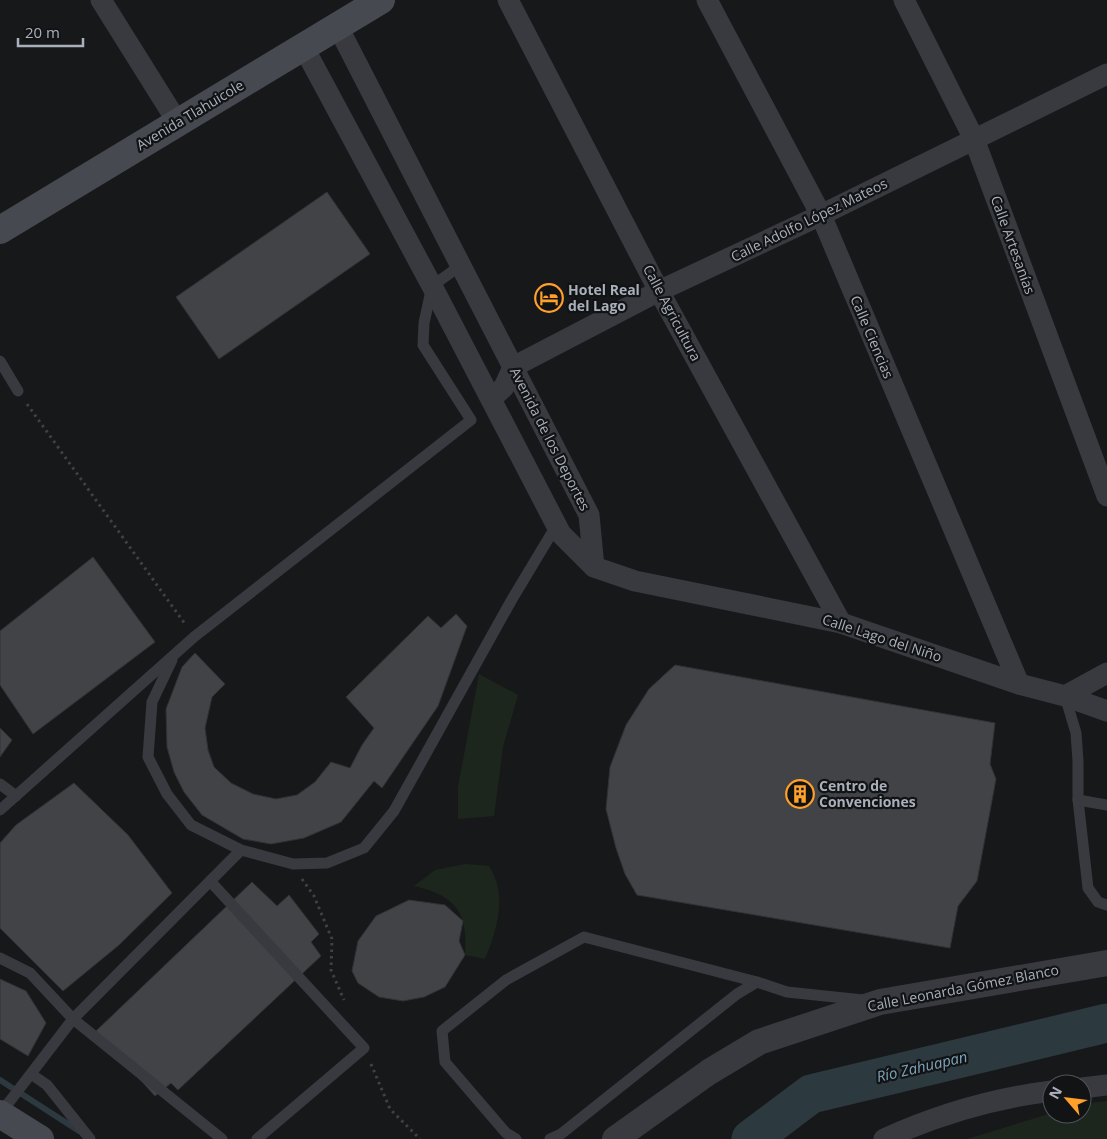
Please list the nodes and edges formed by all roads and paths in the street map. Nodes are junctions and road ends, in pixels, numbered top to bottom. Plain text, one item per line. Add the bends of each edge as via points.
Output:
1 (101, 0) edge
2 (381, 0) edge
3 (508, 0) edge
4 (707, 0) edge
5 (904, 0) edge
6 (337, 25) junction
7 (303, 46) junction
8 (1107, 74) edge
9 (178, 123) junction
10 (974, 139) junction
11 (821, 216) junction
12 (0, 230) edge
13 (460, 266) junction
14 (432, 286) junction
15 (660, 291) junction
16 (0, 361) edge
17 (512, 367) junction
18 (476, 368) junction
19 (18, 391) joint
20 (491, 398) junction
21 (1107, 496) edge
22 (556, 526) junction
23 (594, 567) junction
24 (841, 623) junction
25 (194, 637) junction
26 (175, 654) junction
27 (1107, 673) edge
28 (1019, 684) junction
29 (1065, 696) junction
30 (1107, 711) edge
31 (0, 784) edge
32 (16, 796) junction
33 (1078, 800) junction
34 (1107, 805) edge
35 (0, 810) edge
36 (241, 850) junction
37 (293, 864) junction
38 (210, 881) junction
39 (1107, 905) edge
40 (0, 958) edge
41 (1107, 963) edge
42 (757, 982) junction
43 (880, 1002) junction
44 (346, 1004) dead end
45 (73, 1019) junction
46 (364, 1048) junction
47 (31, 1074) junction
48 (1107, 1084) edge
49 (1092, 1086) edge
50 (1042, 1092) edge
51 (0, 1114) edge
52 (40, 1139) edge
53 (90, 1139) edge
54 (222, 1139) edge
55 (257, 1139) edge
56 (420, 1139) edge
57 (516, 1139) edge
58 (550, 1139) edge
59 (614, 1139) edge
60 (884, 1139) edge

1 - 9 street
2 - 6 main road, Avenida Tlahuicole
3 - 15 street, Calle Agricultura
4 - 11 street, Calle Ciencias
5 - 10 street, Calle Artesanías
6 - 7 main road, Avenida Tlahuicole
6 - 13 street, Avenida de los Deportes
7 - 9 main road, Avenida Tlahuicole
7 - 14 street
8 - 10 street, Calle Adolfo López Mateos
9 - 12 main road, Avenida Tlahuicole
10 - 11 street, Calle Adolfo López Mateos
10 - 21 street, Calle Artesanías
11 - 15 street, Calle Adolfo López Mateos
11 - 28 street, Calle Ciencias
13 - 14 lane
13 - 17 street, Avenida de los Deportes
14 - 18 street
14 - 25 lane via 423,346 471,420
15 - 17 street, Calle Adolfo López Mateos
15 - 24 street, Calle Agricultura
16 - 19 lane
17 - 18 street via 497,361
17 - 20 street via 504,387
17 - 23 street, Avenida de los Deportes via 589,515
18 - 20 street
19 - 25 path
20 - 22 street
22 - 23 street
22 - 37 lane via 394,811 364,848 327,863
23 - 24 street, Calle Lago del Niño via 635,581
24 - 28 street, Calle Lago del Niño
25 - 26 lane
26 - 32 lane
26 - 36 lane via 152,702 148,757 167,794 191,825
27 - 29 street
28 - 29 street, Calle Lago del Niño
29 - 30 street, Calle Lago del Niño
29 - 33 lane via 1076,734
31 - 32 lane
32 - 35 lane
33 - 34 lane
33 - 39 lane via 1088,888 1098,902
36 - 37 lane
36 - 38 lane
37 - 44 path via 314,896 332,938 331,970
38 - 45 lane
38 - 46 lane
40 - 45 lane via 30,973
41 - 43 street, Calle Leonarda Gómez Blanco
42 - 43 lane via 787,992
42 - 57 lane via 584,937 506,980 442,1030 446,1062 506,1133
42 - 58 lane via 729,1000 561,1134
43 - 59 street, Calle Leonarda Gómez Blanco via 759,1042 709,1072
45 - 47 lane
45 - 54 lane
46 - 55 lane
46 - 56 path via 390,1109
47 - 51 lane
47 - 53 lane via 47,1085
48 - 49 street
50 - 60 street via 1012,1096 917,1124
51 - 52 main road

